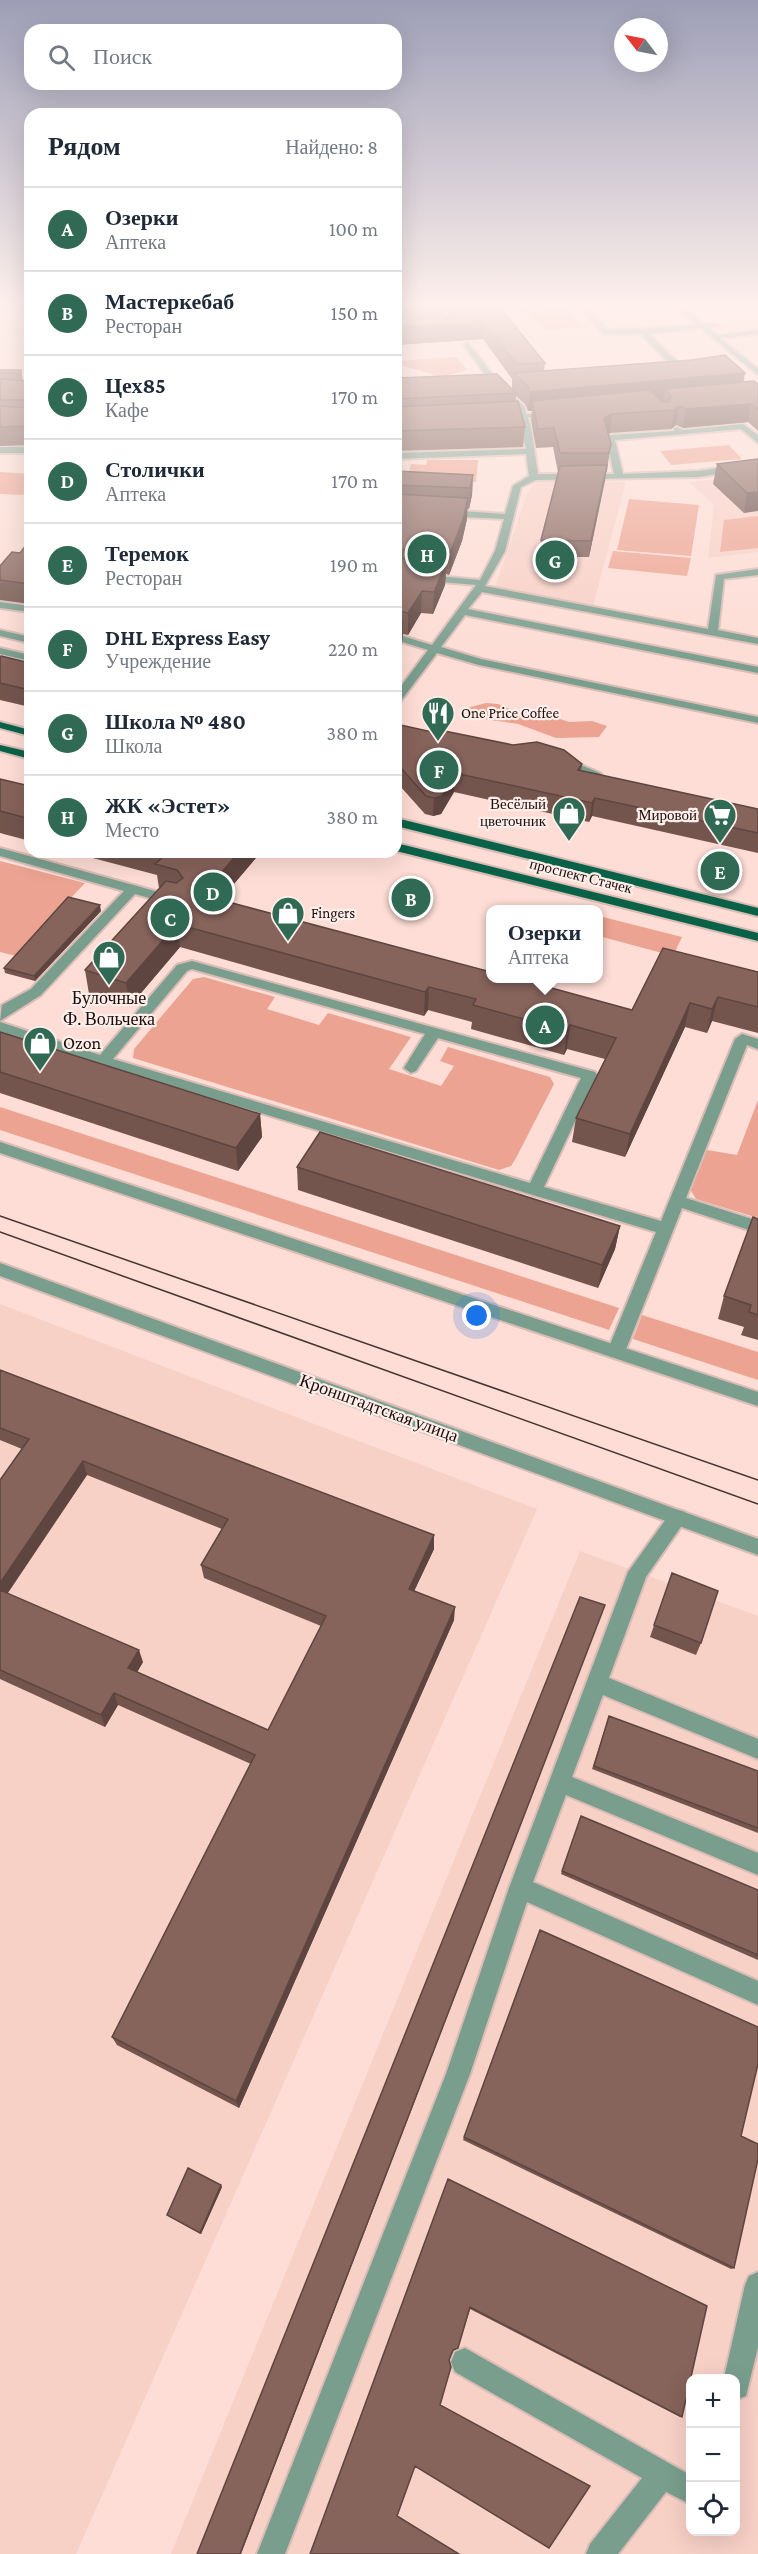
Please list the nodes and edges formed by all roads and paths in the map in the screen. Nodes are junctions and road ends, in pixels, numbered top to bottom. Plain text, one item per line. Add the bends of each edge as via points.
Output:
1 (526, 425) edge
2 (758, 440) edge
3 (0, 450) edge
4 (24, 450) edge
5 (531, 451) junction
6 (402, 456) edge
7 (758, 465) edge
8 (534, 477) junction
9 (619, 477) junction
10 (430, 512) edge
11 (510, 517) junction
12 (758, 572) edge
13 (402, 576) edge
14 (481, 585) junction
15 (2, 607) edge
16 (24, 609) edge
17 (461, 612) junction
18 (712, 632) junction
19 (0, 633) edge
20 (24, 638) edge
21 (402, 639) edge
22 (758, 640) edge
23 (435, 648) junction
24 (0, 651) edge
25 (24, 657) edge
26 (758, 670) edge
27 (402, 692) edge
28 (758, 720) edge
29 (0, 725) edge
30 (24, 731) edge
31 (0, 748) edge
32 (24, 754) edge
33 (545, 756) edge
34 (615, 790) edge
35 (402, 823) edge
36 (402, 848) edge
37 (0, 852) edge
38 (132, 890) junction
39 (178, 901) edge
40 (758, 912) edge
41 (758, 937) edge
42 (2, 1010) edge
43 (0, 1027) edge
44 (434, 1032) junction
45 (758, 1044) edge
46 (103, 1061) junction
47 (411, 1068) dead end
48 (0, 1147) edge
49 (534, 1191) junction
50 (677, 1201) junction
51 (758, 1227) edge
52 (666, 1229) junction
53 (0, 1269) edge
54 (616, 1352) junction
55 (758, 1399) edge
56 (678, 1518) junction
57 (758, 1547) edge
58 (597, 1683) junction
59 (758, 1749) edge
60 (559, 1782) junction
61 (758, 1864) edge
62 (520, 1888) junction
63 (758, 1993) edge
64 (758, 2285) edge
65 (465, 2362) dead end
66 (738, 2374) edge
67 (663, 2474) junction
68 (686, 2488) edge
69 (271, 2554) edge
70 (600, 2554) edge

1 - 5 street
2 - 9 street via 743,426 610,438
3 - 4 street
5 - 6 street
5 - 8 street
7 - 9 street via 698,474
8 - 9 street
8 - 11 street via 517,486
10 - 11 street
11 - 14 street via 500,551
12 - 18 street via 718,577
13 - 14 street
14 - 17 street
14 - 18 street
15 - 16 street
17 - 23 street
17 - 26 street
18 - 22 street
19 - 20 street
21 - 23 street
23 - 27 street
23 - 28 street via 479,662
24 - 25 street
29 - 30 main road
31 - 32 main road
33 - 34 street via 596,775 605,787
35 - 40 main road, проспект Стачек
36 - 41 main road, проспект Стачек
37 - 38 street
38 - 39 street
38 - 42 street via 36,993
43 - 46 street
44 - 46 street via 192,965 182,968
44 - 47 street
44 - 49 street via 590,1075
45 - 50 street via 742,1039
46 - 49 street
48 - 54 street
49 - 52 street
50 - 51 street
50 - 52 street
52 - 54 street
53 - 56 street, Кронштадтская улица
54 - 55 street
56 - 57 street, Кронштадтская улица
56 - 58 street via 638,1572
58 - 59 street
58 - 60 street
60 - 61 street
60 - 62 street
62 - 63 street
62 - 69 street via 458,2074
64 - 66 street
65 - 67 street
67 - 68 street
67 - 70 street

